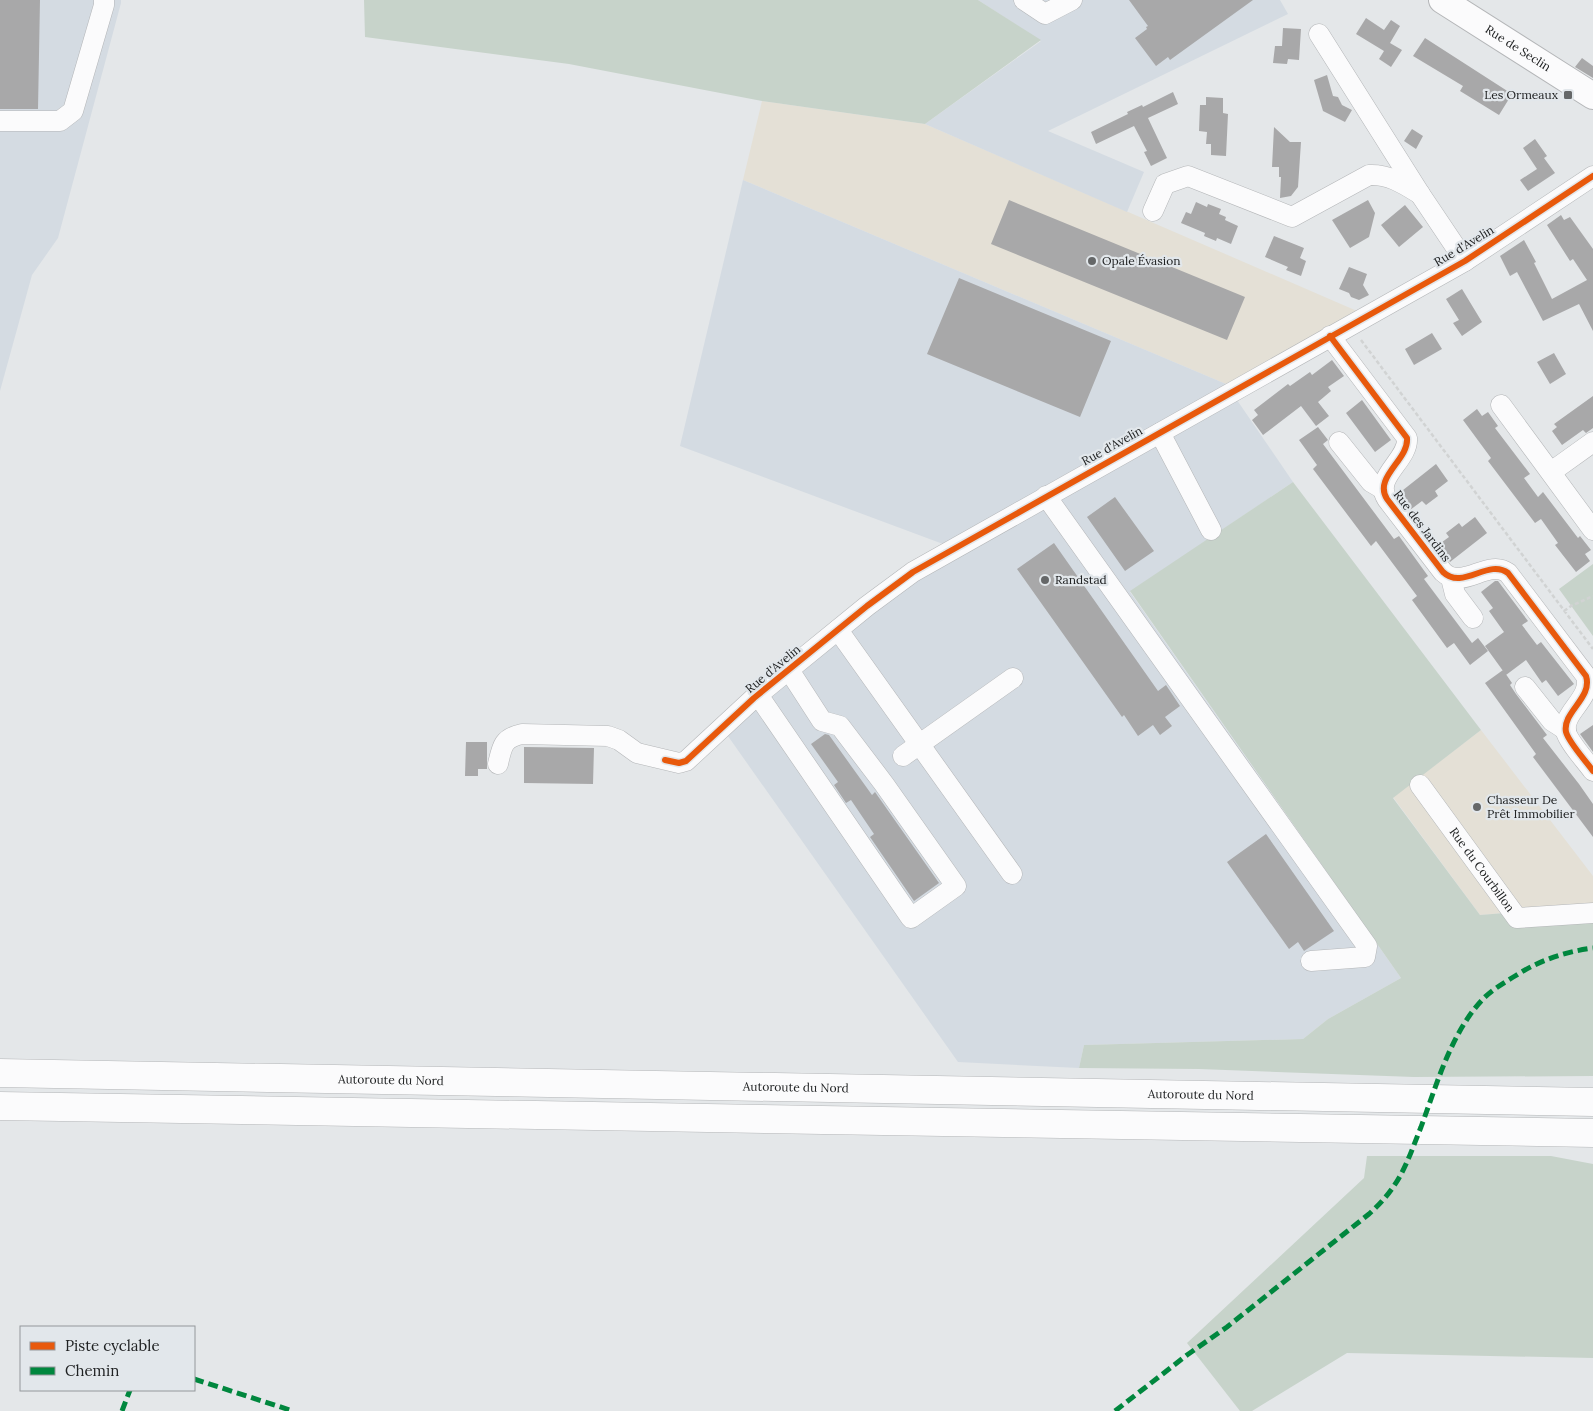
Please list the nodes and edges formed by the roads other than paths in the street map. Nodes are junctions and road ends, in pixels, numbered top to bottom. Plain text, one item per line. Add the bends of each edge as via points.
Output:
1 (104, 0) edge
2 (1024, 0) edge
3 (1072, 0) edge
4 (1442, 0) edge
5 (1319, 34) dead end
6 (1593, 96) edge
7 (0, 121) edge
8 (1593, 176) edge
9 (1420, 194) junction
10 (1153, 211) dead end
11 (1465, 261) junction
12 (1330, 336) junction
13 (1501, 405) dead end
14 (1160, 433) junction
15 (1339, 442) dead end
16 (1593, 442) edge
17 (1551, 472) junction
18 (1383, 488) junction
19 (1046, 496) junction
20 (1212, 530) dead end
21 (1593, 530) edge
22 (1451, 578) junction
23 (1473, 618) dead end
24 (838, 630) junction
25 (789, 670) junction
26 (1013, 678) dead end
27 (1525, 686) dead end
28 (758, 695) junction
29 (1566, 730) junction
30 (920, 744) junction
31 (903, 756) dead end
32 (498, 764) dead end
33 (1593, 771) edge
34 (1420, 785) dead end
35 (1012, 874) dead end
36 (1593, 913) edge
37 (1311, 961) dead end
38 (0, 1073) edge
39 (1593, 1102) edge
40 (0, 1106) edge
41 (1593, 1133) edge

1 - 7 street via 73,111 60,121
2 - 3 street via 1045,14
4 - 6 main road, Rue de Seclin
5 - 9 street, Rue d'Avelin
8 - 11 street, Rue d'Avelin
9 - 10 street via 1399,182 1369,175 1292,217 1188,176 1165,184
9 - 11 street, Rue d'Avelin
11 - 12 street, Rue d'Avelin
12 - 14 street, Rue d'Avelin
12 - 18 street, Rue des Jardins via 1406,438 1406,449
13 - 17 street
14 - 19 street, Rue d'Avelin
14 - 20 street
15 - 18 street via 1371,482
16 - 17 street
17 - 21 street
18 - 22 street, Rue des Jardins via 1387,499
19 - 24 street, Rue d'Avelin via 914,572
19 - 37 street via 1367,946 1365,957
22 - 23 street via 1455,594
22 - 29 street, Rue des Jardins via 1497,568 1510,575 1587,679 1586,692
24 - 25 street, Rue d'Avelin
24 - 30 street
25 - 28 street, Rue d'Avelin
25 - 28 street via 822,721 840,726 956,886 911,918
26 - 30 street
27 - 29 street via 1552,721
28 - 32 street, Rue d'Avelin via 686,761 679,763 637,753 608,736 522,734 503,743
29 - 33 street
30 - 31 street
30 - 35 street
34 - 36 street, Rue du Courbillon via 1517,918
38 - 39 highway, Autoroute du Nord
40 - 41 highway

